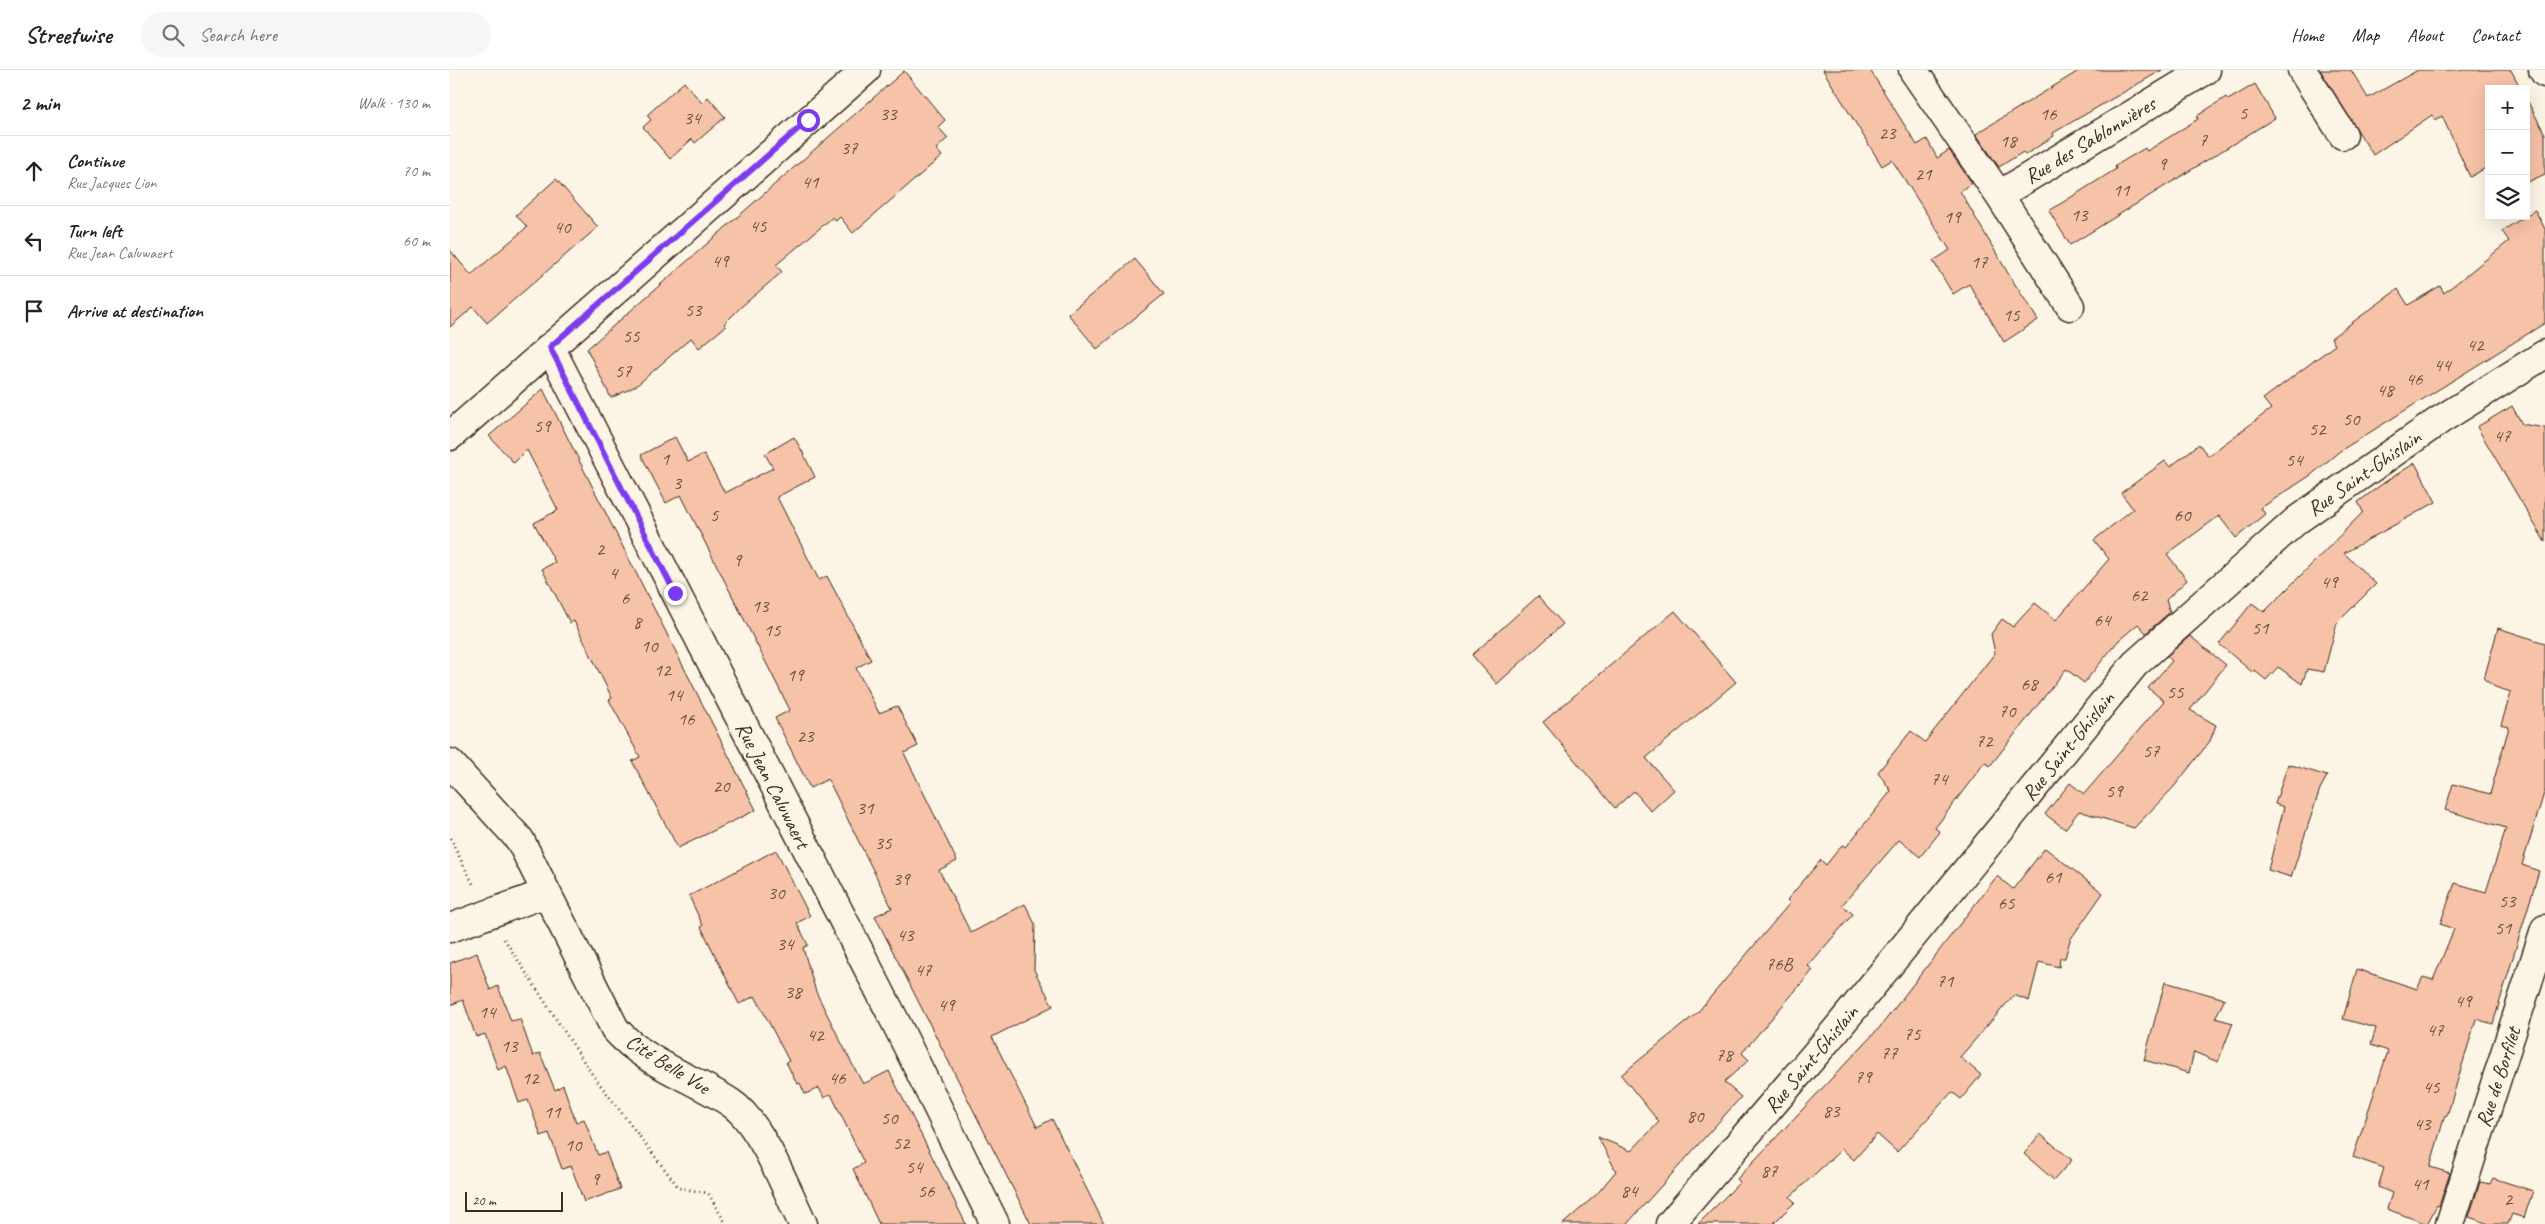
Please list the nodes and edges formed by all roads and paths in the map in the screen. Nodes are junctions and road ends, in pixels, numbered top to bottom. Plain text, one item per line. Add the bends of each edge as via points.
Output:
1 (866, 70) edge
2 (1914, 70) edge
3 (2206, 70) edge
4 (2302, 70) edge
5 (2543, 70) edge
6 (2545, 74) edge
7 (2343, 134) dead end
8 (1999, 195) junction
9 (2070, 306) dead end
10 (550, 347) junction
11 (2545, 354) edge
12 (450, 436) edge
13 (450, 762) edge
14 (450, 838) edge
15 (546, 893) junction
16 (487, 914) junction
17 (450, 928) edge
18 (2545, 929) edge
19 (726, 1224) edge
20 (803, 1224) edge
21 (995, 1224) edge
22 (1670, 1224) edge
23 (2450, 1224) edge

1 - 10 street
2 - 8 street, Rue des Sablonnières
3 - 8 street, Rue des Sablonnières
4 - 7 street
5 - 6 street
8 - 9 street, Rue des Sablonnières
10 - 12 street
10 - 21 street, Rue Jean Caluwaert via 896,1023
11 - 22 street, Rue Saint-Ghislain via 2440,420 2297,520 2135,664 1836,1030
13 - 15 street, Cité Belle Vue via 520,840
14 - 16 path
15 - 16 street
15 - 20 street, Cité Belle Vue via 616,1029 626,1041 732,1104 745,1117 761,1140
16 - 17 street
16 - 19 path via 592,1074 679,1188 708,1193
18 - 23 street, Rue de Borfilet

